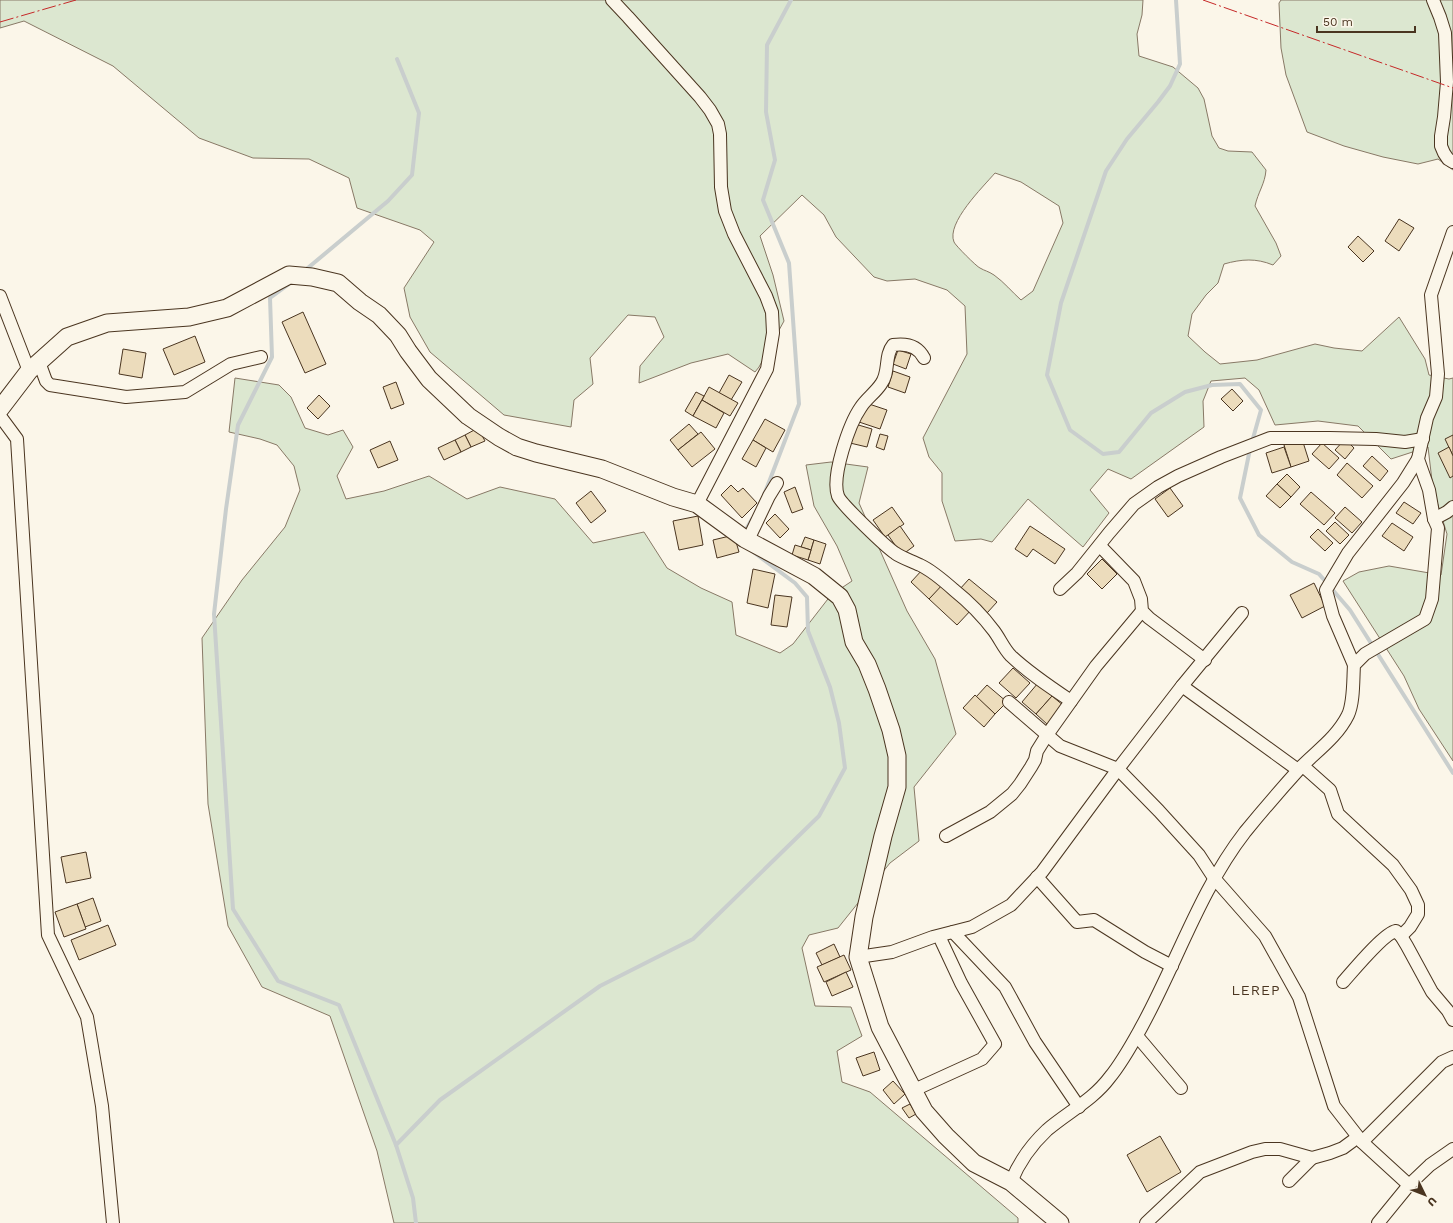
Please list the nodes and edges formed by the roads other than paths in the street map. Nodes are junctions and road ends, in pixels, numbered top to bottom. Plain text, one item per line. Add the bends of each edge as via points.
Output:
1 (612, 0) edge
2 (1433, 0) edge
3 (1453, 162) edge
4 (1453, 232) edge
5 (0, 296) edge
6 (261, 357) dead end
7 (924, 358) dead end
8 (34, 367) junction
9 (0, 409) edge
10 (0, 416) edge
11 (1422, 439) junction
12 (1418, 459) junction
13 (777, 483) dead end
14 (697, 504) junction
15 (1453, 507) edge
16 (1434, 519) junction
17 (743, 538) junction
18 (1100, 546) junction
19 (1060, 589) dead end
20 (1142, 611) junction
21 (1242, 613) dead end
22 (1205, 660) junction
23 (1354, 665) junction
24 (1182, 686) junction
25 (1071, 701) junction
26 (1009, 702) dead end
27 (1047, 735) junction
28 (1301, 768) junction
29 (1118, 769) junction
30 (946, 836) dead end
31 (1036, 877) junction
32 (1214, 878) junction
33 (953, 932) junction
34 (939, 936) junction
35 (1401, 936) junction
36 (858, 957) junction
37 (1172, 966) junction
38 (1343, 982) dead end
39 (1451, 1011) edge
40 (1137, 1036) junction
41 (1453, 1057) edge
42 (1181, 1088) dead end
43 (914, 1090) junction
44 (1079, 1107) junction
45 (1360, 1140) junction
46 (1453, 1149) edge
47 (1312, 1158) junction
48 (1289, 1181) dead end
49 (1011, 1182) junction
50 (1409, 1185) junction
51 (113, 1223) edge
52 (1060, 1223) edge
53 (1146, 1223) edge
54 (1378, 1223) edge

1 - 14 street via 700,97 718,124 721,187 726,211 734,234 772,312 773,333 767,369
2 - 3 street via 1445,34 1447,82 1441,146 1448,159
4 - 11 street via 1431,295 1438,374 1436,396
5 - 8 street
6 - 8 street via 230,364 185,392 126,397 51,385
7 - 25 street via 921,352 912,346 894,345 890,349 885,377 854,418 841,456 836,486 838,497 897,554 944,580 985,620 1009,655
8 - 9 street
8 - 14 street via 67,338 107,323 189,317 227,308 289,275 312,277 338,283 379,315 398,334 429,379 468,416 499,437 518,447 602,469
10 - 51 street via 17,439 48,935 87,1017 102,1106
11 - 12 street
11 - 18 street via 1405,442 1376,439 1270,438 1178,476 1158,487 1134,504
12 - 16 street via 1429,490
12 - 23 street via 1403,483 1348,553 1329,585 1334,616
13 - 17 street
14 - 17 street
15 - 16 street
16 - 23 street via 1438,528 1432,599 1425,619 1365,654
17 - 36 street via 814,576 840,597 847,610 854,642 867,664 891,730 897,756 897,787 866,910
18 - 19 street
18 - 20 street via 1134,582 1141,599
20 - 22 street
20 - 25 street via 1096,666
21 - 22 street
22 - 24 street
23 - 28 street via 1349,714 1337,734
24 - 28 street
24 - 29 street
25 - 27 street
26 - 27 street
27 - 29 street via 1060,746
27 - 30 street via 1031,767 1012,794 990,812
28 - 32 street via 1245,833
28 - 35 street via 1330,790 1338,814 1394,865 1411,890 1418,905 1418,914
29 - 31 street
29 - 32 street via 1199,855
31 - 33 street via 1010,905 972,927
31 - 37 street via 1077,922 1094,920
32 - 37 street
32 - 45 street via 1264,936 1299,997 1334,1106
33 - 34 street
33 - 44 street via 1005,987 1035,1042
34 - 36 street via 892,952
34 - 43 street via 961,983 995,1044 982,1060
35 - 38 street via 1396,931 1392,932
35 - 39 street via 1432,992
36 - 43 street via 880,1027
37 - 40 street
40 - 42 street
40 - 44 street via 1110,1078
41 - 45 street via 1442,1062
43 - 49 street via 924,1111 974,1163
44 - 49 street via 1047,1130 1026,1152
45 - 47 street
45 - 50 street
46 - 50 street via 1430,1165
47 - 48 street
47 - 53 street via 1280,1149 1266,1149 1200,1172
49 - 52 street
50 - 54 street

